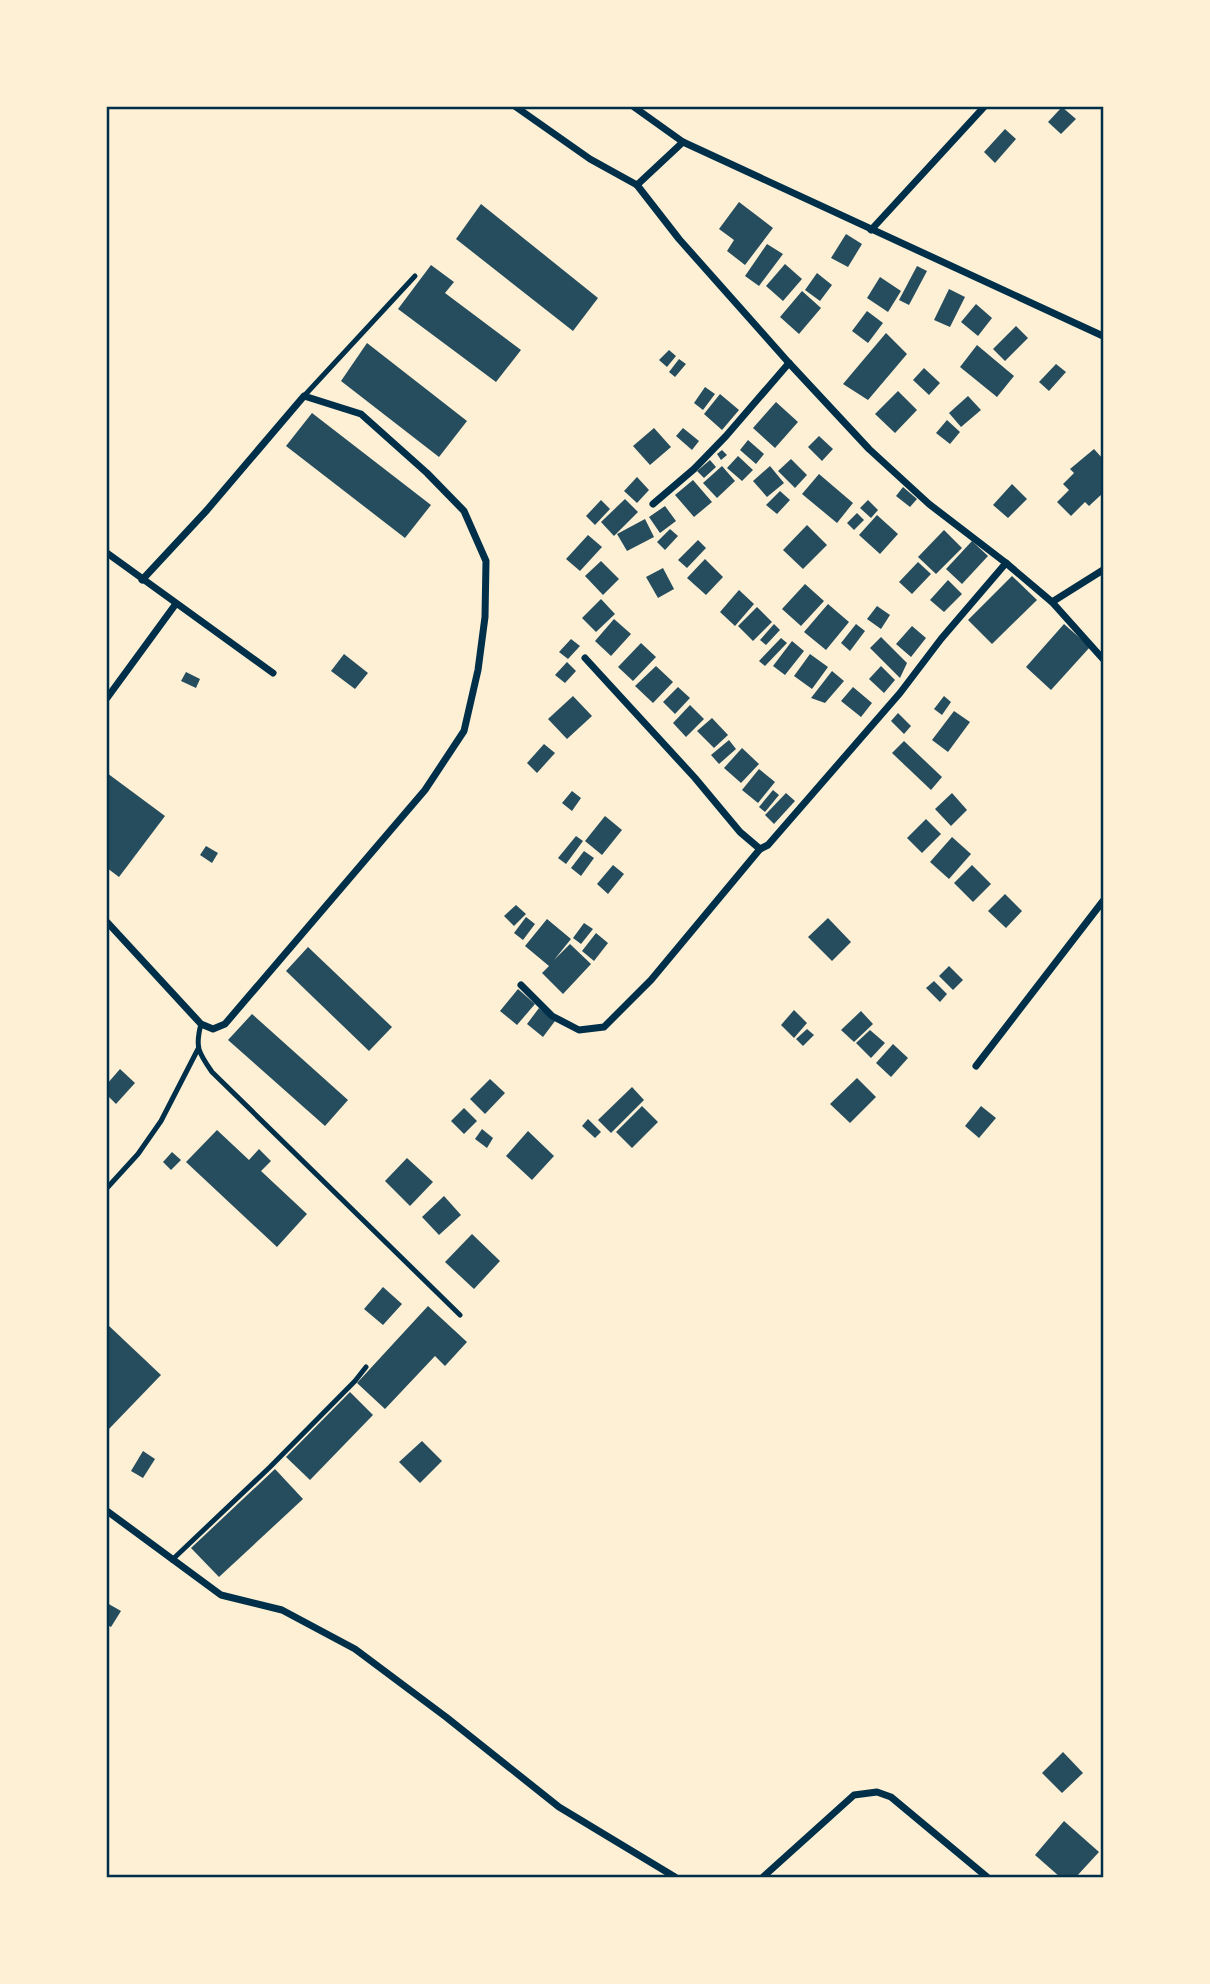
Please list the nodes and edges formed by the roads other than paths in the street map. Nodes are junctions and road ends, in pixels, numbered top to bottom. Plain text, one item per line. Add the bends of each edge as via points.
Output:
1 (516, 107) edge
2 (634, 107) edge
3 (984, 107) edge
4 (683, 142) junction
5 (637, 185) junction
6 (871, 229) junction
7 (415, 276) dead end
8 (1103, 336) edge
9 (789, 363) junction
10 (304, 396) junction
11 (653, 504) dead end
12 (107, 553) edge
13 (1006, 563) junction
14 (1103, 570) edge
15 (142, 580) junction
16 (1052, 602) junction
17 (175, 605) junction
18 (585, 658) dead end
19 (1103, 659) edge
20 (274, 673) dead end
21 (107, 698) edge
22 (760, 849) junction
23 (1103, 901) edge
24 (107, 922) edge
25 (521, 985) dead end
26 (201, 1024) junction
27 (198, 1049) junction
28 (976, 1066) dead end
29 (107, 1188) edge
30 (460, 1315) dead end
31 (366, 1367) dead end
32 (107, 1511) edge
33 (172, 1560) junction
34 (675, 1877) edge
35 (763, 1877) edge
36 (987, 1877) edge

1 - 5 street via 590,159
2 - 4 street
3 - 6 street
4 - 5 street
4 - 6 street
5 - 9 street
6 - 8 street
7 - 10 lane
9 - 11 street via 726,436
9 - 13 street via 869,449 929,504
10 - 15 street
10 - 26 street via 361,414 464,511 486,561 478,670 464,731 425,790 225,1024 213,1029
12 - 15 street
13 - 16 street
13 - 22 street via 828,778
14 - 16 street
15 - 17 street
16 - 19 street
17 - 20 street
17 - 21 street
18 - 22 street
22 - 25 street via 651,980 604,1027 579,1030 552,1016
23 - 28 street
24 - 26 street
26 - 27 lane
27 - 29 lane via 161,1121
27 - 30 lane via 212,1072
31 - 33 lane
32 - 33 street
33 - 34 street via 221,1595 282,1610 355,1649 559,1807
35 - 36 street via 854,1795 877,1792 891,1797

